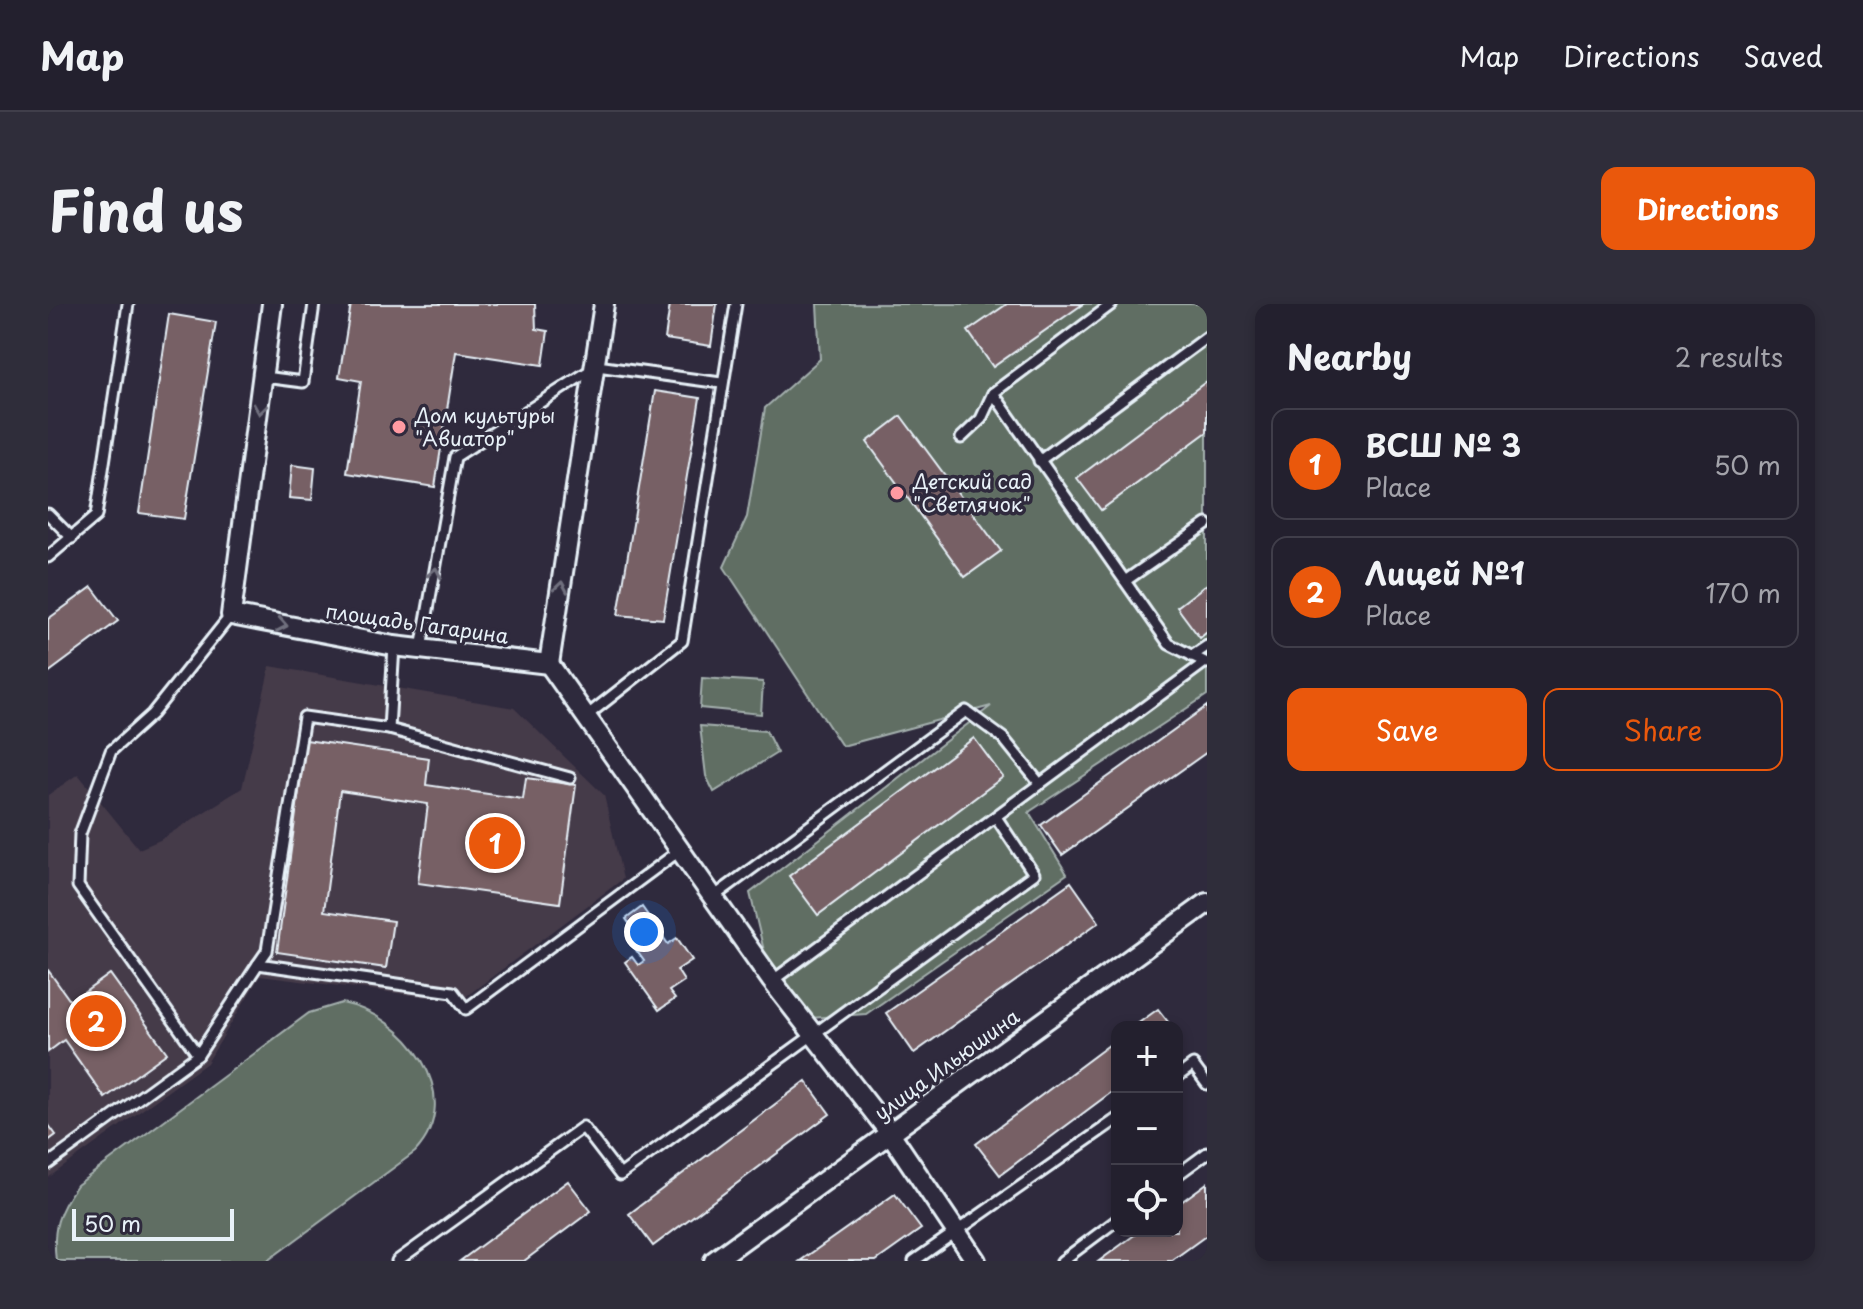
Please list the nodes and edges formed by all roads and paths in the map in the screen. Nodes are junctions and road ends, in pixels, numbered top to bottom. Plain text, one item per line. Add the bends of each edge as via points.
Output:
1 (128, 304) edge
2 (272, 304) edge
3 (314, 304) edge
4 (604, 304) edge
5 (736, 304) edge
6 (1112, 304) edge
7 (1207, 337) edge
8 (597, 366) junction
9 (264, 377) junction
10 (721, 383) junction
11 (993, 393) junction
12 (961, 438) dead end
13 (1039, 461) junction
14 (48, 514) edge
15 (1207, 524) edge
16 (72, 538) junction
17 (48, 557) edge
18 (1125, 581) junction
19 (231, 615) junction
20 (394, 646) junction
21 (1207, 646) edge
22 (421, 649) junction
23 (1192, 656) junction
24 (1206, 663) edge
25 (549, 664) junction
26 (584, 718) junction
27 (389, 729) junction
28 (570, 778) dead end
29 (1040, 784) junction
30 (996, 817) junction
31 (679, 851) junction
32 (712, 898) junction
33 (1207, 903) edge
34 (258, 964) junction
35 (772, 981) junction
36 (811, 1034) junction
37 (198, 1055) junction
38 (1183, 1072) edge
39 (1207, 1084) edge
40 (1111, 1123) edge
41 (890, 1133) junction
42 (1207, 1153) edge
43 (48, 1164) edge
44 (1183, 1171) edge
45 (1111, 1224) edge
46 (955, 1231) junction
47 (397, 1261) edge
48 (714, 1261) edge
49 (914, 1261) edge
50 (976, 1261) edge
51 (1062, 1261) edge

1 - 16 lane via 96,516
2 - 9 street
3 - 9 lane via 303,382
4 - 8 street
5 - 10 lane
6 - 11 lane
7 - 13 lane
8 - 10 lane
22 -> 8 lane via 455,457
25 -> 8 street
9 -> 19 street
10 - 26 lane via 682,641
11 - 12 lane via 981,419
11 - 13 lane
13 - 18 lane
14 - 16 lane
15 - 18 lane
16 - 17 lane
18 - 23 lane via 1169,644
19 -> 20 street, площадь Гагарина
19 - 37 lane via 152,714 111,751 80,834 78,886
20 - 22 street, площадь Гагарина
20 - 27 lane
21 - 23 lane
22 - 25 street, площадь Гагарина
23 - 24 lane
24 - 29 lane
25 - 26 street
26 - 31 street
27 - 28 lane
27 - 34 lane via 304,717 267,951
29 - 30 lane
29 - 32 lane via 1003,738 966,711
30 - 35 lane
30 - 36 lane via 1034,874
31 - 32 street
31 - 34 lane via 466,1009 453,992
32 - 35 street
33 - 41 street, улица Ильюшина
34 - 37 lane
35 - 36 street
36 - 41 street
36 - 47 lane via 620,1175 583,1127
37 - 43 lane
38 - 39 lane via 1193,1065
40 - 46 lane
41 - 46 street
41 - 48 street, улица Ильюшина
42 - 44 lane
45 - 51 lane
46 - 49 lane
46 - 50 street

